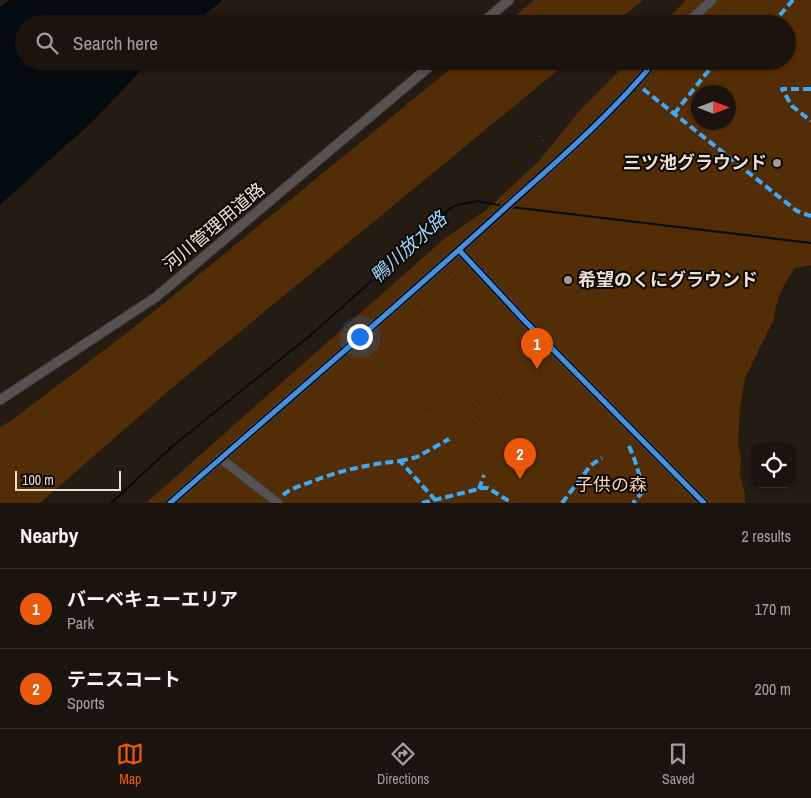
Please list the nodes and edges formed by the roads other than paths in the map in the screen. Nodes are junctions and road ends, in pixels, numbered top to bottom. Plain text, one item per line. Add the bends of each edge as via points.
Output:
1 (509, 0) edge
2 (712, 0) edge
3 (492, 15) edge
4 (696, 15) edge
5 (425, 70) edge
6 (646, 70) edge
7 (459, 250) junction
8 (0, 400) edge
9 (220, 458) junction
10 (170, 503) edge
11 (278, 503) edge
12 (704, 503) edge

1 - 3 street
2 - 4 street
5 - 8 street, 河川管理用道路 via 156,297
6 - 7 street via 622,99
7 - 9 street
7 - 12 street
9 - 10 street
9 - 11 street

